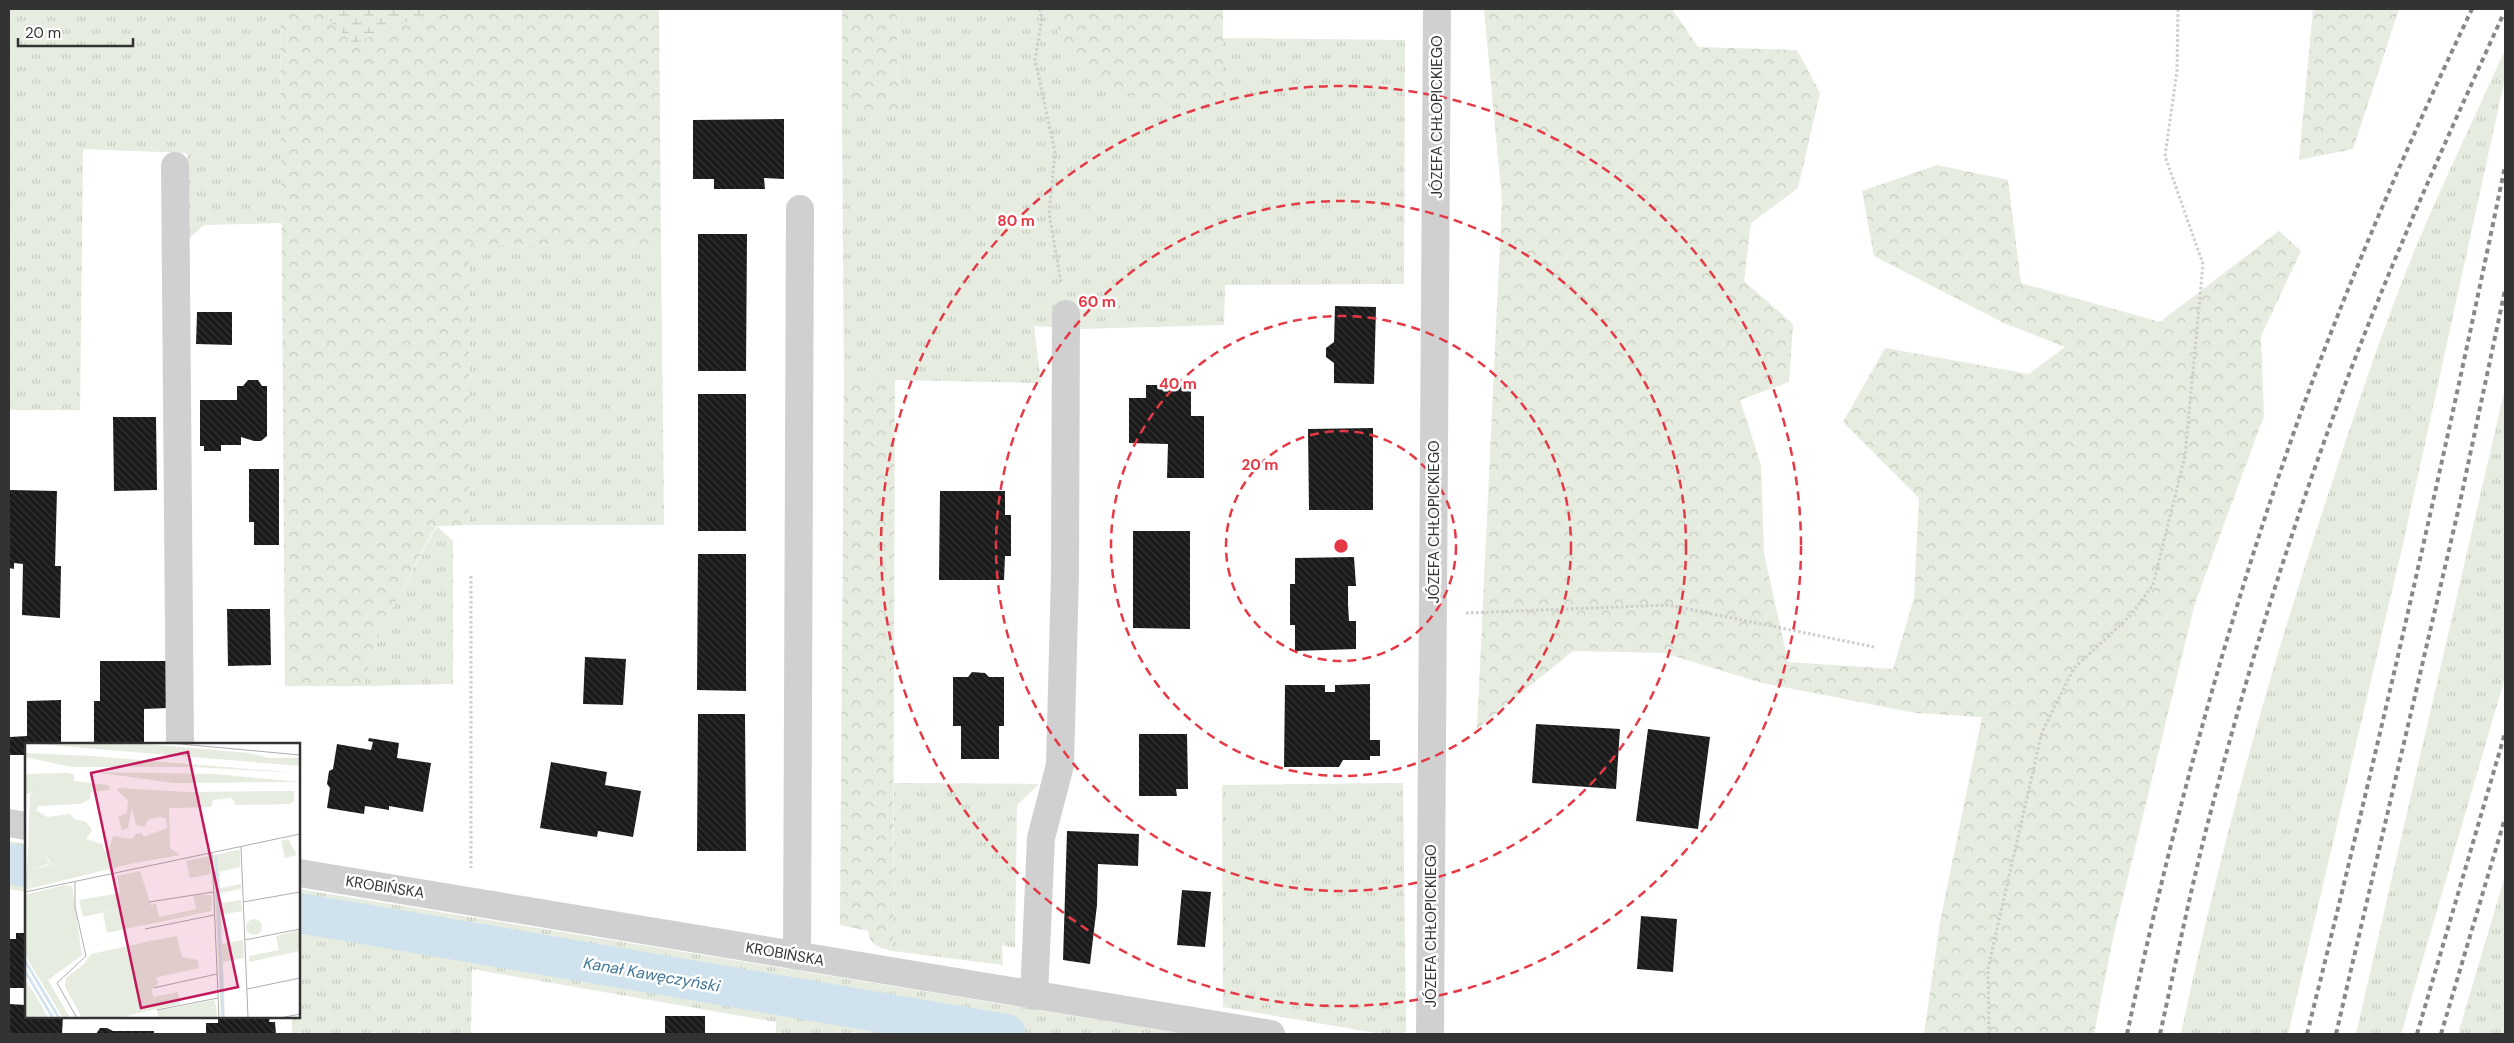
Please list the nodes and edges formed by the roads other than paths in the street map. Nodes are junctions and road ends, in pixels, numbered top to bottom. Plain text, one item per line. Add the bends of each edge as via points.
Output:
1 (1437, 9) edge
2 (176, 166) dead end
3 (800, 209) dead end
4 (1066, 314) road end
5 (180, 743) edge
6 (9, 823) edge
7 (25, 826) edge
8 (300, 873) edge
9 (797, 956) junction
10 (1034, 996) junction
11 (1271, 1034) edge
12 (1430, 1034) edge

1 - 12 street, JÓZEFA CHŁOPICKIEGO
2 - 5 street
3 - 9 street
4 - 10 street via 1060,765 1041,838
6 - 7 street
8 - 9 street, KROBIŃSKA
9 - 10 street, KROBIŃSKA
10 - 11 street, KROBIŃSKA

